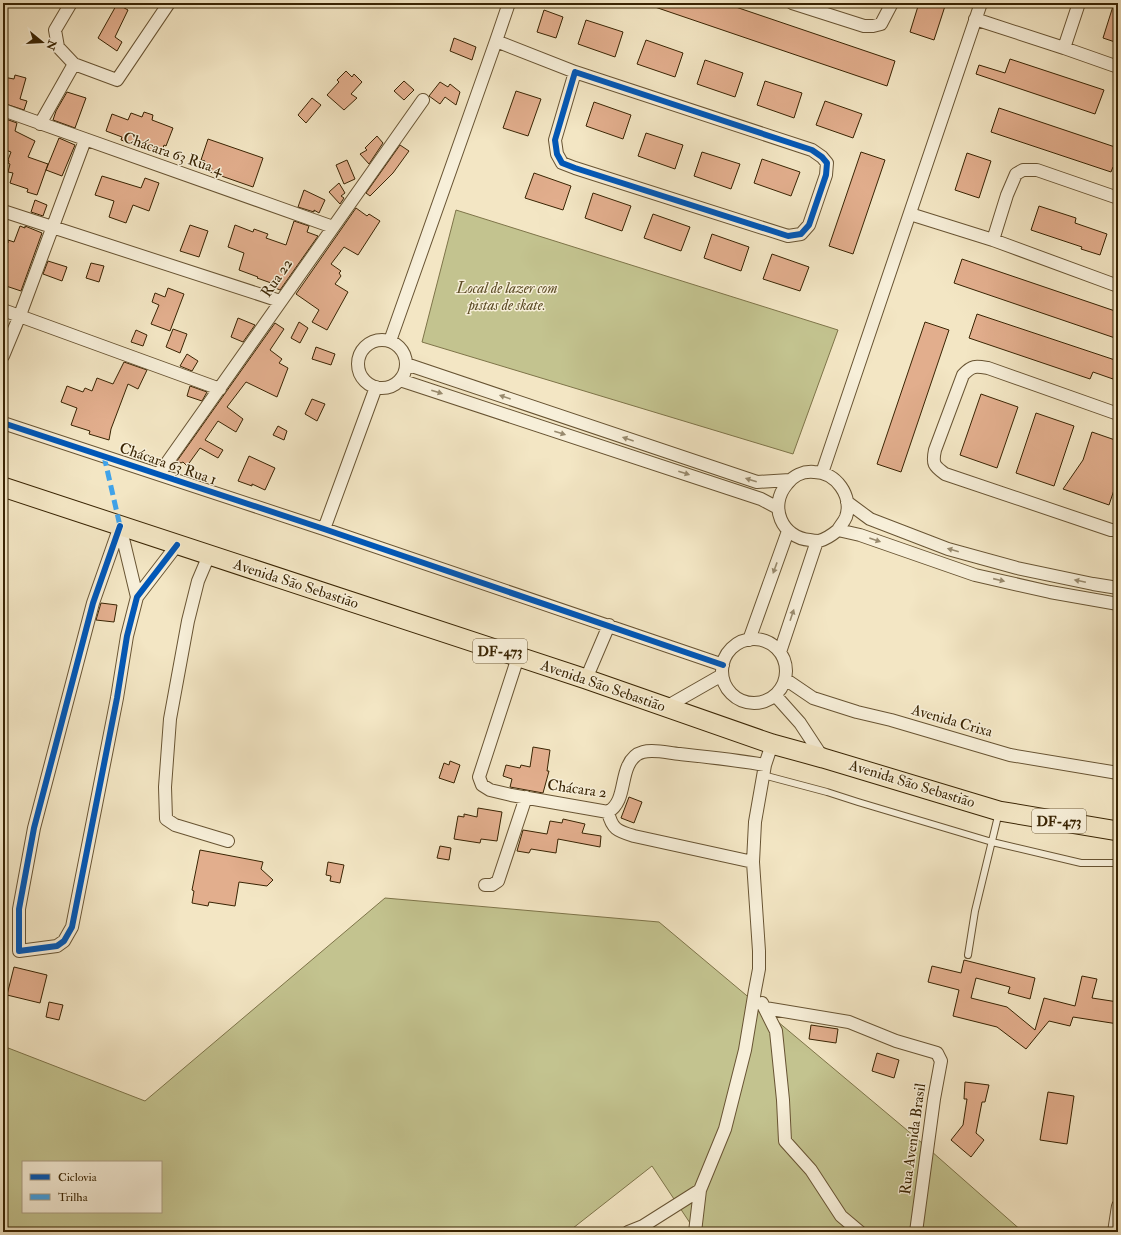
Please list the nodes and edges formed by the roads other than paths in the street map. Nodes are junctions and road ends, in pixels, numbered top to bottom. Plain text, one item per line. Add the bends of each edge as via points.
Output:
1 (71, 3) edge
2 (168, 3) edge
3 (509, 3) edge
4 (792, 3) edge
5 (892, 3) edge
6 (981, 3) edge
7 (1079, 3) edge
8 (975, 19) junction
9 (496, 41) junction
10 (1064, 48) junction
11 (74, 64) junction
12 (1118, 67) edge
13 (575, 72) junction
14 (423, 100) dead end
15 (3, 110) edge
16 (40, 124) junction
17 (85, 140) junction
18 (1118, 198) edge
19 (3, 211) edge
20 (910, 214) junction
21 (54, 227) junction
22 (332, 227) junction
23 (993, 240) junction
24 (1118, 286) edge
25 (280, 301) junction
26 (3, 310) edge
27 (20, 315) junction
28 (390, 340) junction
29 (3, 356) edge
30 (406, 364) junction
31 (400, 380) junction
32 (376, 387) junction
33 (220, 389) junction
34 (1118, 414) edge
35 (3, 423) edge
36 (822, 473) junction
37 (158, 474) junction
38 (790, 480) junction
39 (3, 488) edge
40 (847, 502) junction
41 (778, 508) junction
42 (120, 526) junction
43 (324, 529) junction
44 (838, 530) junction
45 (1118, 530) edge
46 (788, 532) junction
47 (817, 541) junction
48 (177, 545) junction
49 (209, 555) junction
50 (1118, 588) edge
51 (137, 598) junction
52 (1118, 604) edge
53 (609, 625) junction
54 (749, 640) junction
55 (780, 652) junction
56 (518, 657) junction
57 (723, 670) junction
58 (586, 679) junction
59 (785, 679) junction
60 (775, 695) junction
61 (666, 707) junction
62 (772, 744) junction
63 (823, 758) junction
64 (764, 770) junction
65 (1118, 773) edge
66 (526, 797) junction
67 (999, 811) junction
68 (608, 812) junction
69 (1118, 831) edge
70 (228, 841) dead end
71 (992, 842) junction
72 (753, 862) junction
73 (1118, 863) edge
74 (485, 885) dead end
75 (968, 955) dead end
76 (755, 990) junction
77 (765, 1008) junction
78 (700, 1190) junction
79 (1118, 1206) edge
80 (628, 1232) edge
81 (695, 1232) edge
82 (860, 1232) edge
83 (916, 1232) edge
84 (1114, 1232) edge

1 - 11 street via 55,30 58,47
2 - 11 street via 118,80
3 - 9 street
4 - 5 street via 864,26 873,26 881,24
6 - 8 street
7 - 10 street
8 - 10 street
8 - 20 street
9 - 13 street
9 - 28 street
10 - 12 street
11 - 16 street
13 - 13 street via 812,150 827,162 826,175 809,225 801,234 788,236 562,163 557,154 555,140
14 - 22 street, Rua 22
15 - 16 street, Chácara 63 Rua 4
16 - 17 street, Chácara 63 Rua 4
17 - 21 street
17 - 22 street, Chácara 63 Rua 4
18 - 23 street via 1038,170 1023,170 1016,174 1007,195
19 - 21 street
20 - 23 street
20 - 36 street
21 - 25 street
21 - 27 street
22 - 25 street, Rua 22
23 - 24 street
25 - 33 street, Rua 22
26 - 27 street
27 - 29 street
27 - 33 street
28 - 30 street via 404,354
28 - 32 street via 377,340 365,346 358,357 358,370 364,381
30 - 31 street
38 -> 30 street via 757,482
31 - 32 street via 389,387
31 -> 41 street via 761,499
32 - 43 street
33 - 37 street, Rua 22
34 - 45 street via 978,366 970,368 963,375 933,460 936,467 945,474 1111,530
35 - 37 street, Chácara 63 Rua 1
36 - 38 street via 805,472
36 - 40 street via 834,479 843,489
37 - 43 street, Chácara 63 Rua 1
38 - 41 street via 783,488
39 - 42 main road, Avenida São Sebastião / DF-473
40 - 44 street via 846,517
50 -> 40 street via 1017,568 948,549 870,519
41 - 46 street via 781,521
42 - 48 main road, Avenida São Sebastião / DF-473
42 - 51 street
42 - 51 street via 93,603 34,828 19,909 19,951 57,946 64,941 72,927 127,636
43 - 53 street, Chácara 63 Rua 1
44 - 47 street via 828,538
44 -> 52 street via 860,535 975,575
46 - 47 street via 802,540
46 -> 54 street
55 -> 47 street
48 - 49 main road, Avenida São Sebastião / DF-473
48 - 51 street
49 - 56 main road, Avenida São Sebastião / DF-473
49 - 70 street via 198,581 188,620 170,719 165,787 166,819 175,825
53 - 57 street, Chácara 63 Rua 1
53 - 58 street
54 - 55 street via 766,642
54 - 57 street via 737,644 728,653
55 - 59 street via 786,665
56 - 58 main road, Avenida São Sebastião / DF-473
56 - 66 street, Chácara 2 via 479,777 482,785 490,790
57 - 60 street via 725,684 730,693 747,703 767,701
57 - 61 street
58 - 61 main road, Avenida São Sebastião / DF-473
59 - 60 street
59 - 65 street, Avenida Crixa via 813,698 857,712 1010,755
60 - 63 street via 800,723
61 - 62 main road, Avenida São Sebastião / DF-473
62 - 63 main road, Avenida São Sebastião / DF-473
62 - 64 street
63 - 67 main road, Avenida São Sebastião / DF-473
64 - 68 street, Chácara 2 via 739,760 641,752 634,756 627,767 619,800
64 - 71 lane via 858,802
64 - 72 street via 755,822
66 - 68 street, Chácara 2
66 - 74 street via 498,881 492,885
67 - 69 main road, Avenida São Sebastião / DF-473
67 - 71 lane
68 - 72 street via 611,824 620,831 634,836
71 - 73 lane via 1081,863
71 - 75 lane via 975,911
72 - 76 street via 759,951
76 - 77 street
76 - 78 street via 745,1050 725,1129
77 - 82 street via 776,1031 785,1141 811,1170 841,1216
77 - 83 street, Rua Avenida Brasil via 849,1022 896,1041 937,1053 941,1061
78 - 80 street via 643,1226
78 - 81 street
79 - 84 street

